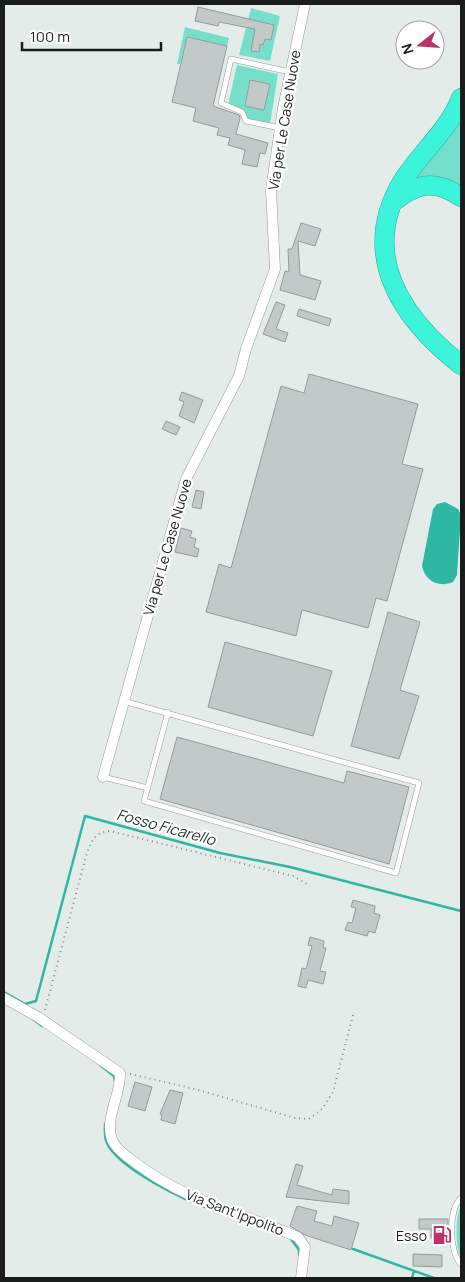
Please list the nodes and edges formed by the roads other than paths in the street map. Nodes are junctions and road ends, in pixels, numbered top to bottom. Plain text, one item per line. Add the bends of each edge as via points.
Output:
1 (305, 4) edge
2 (290, 72) junction
3 (461, 98) edge
4 (280, 128) junction
5 (461, 197) edge
6 (390, 204) junction
7 (461, 364) edge
8 (123, 701) junction
9 (168, 712) junction
10 (103, 777) joint
11 (148, 788) junction
12 (4, 998) edge
13 (461, 1198) edge
14 (461, 1264) edge
15 (301, 1278) edge

1 - 2 street, Via per Le Case Nuove
2 - 4 street, Via per Le Case Nuove
2 - 4 lane via 231,59 221,103 242,112 246,121
3 - 6 highway
4 - 8 street, Via per Le Case Nuove via 270,190 275,270 246,349 240,376 186,479
5 - 6 highway via 446,187 428,185 408,191
6 - 7 highway via 383,239 390,277 418,323
8 - 9 lane
8 - 10 street, Via per Le Case Nuove
9 - 11 lane
9 - 11 lane via 419,783 396,874 144,801
10 - 11 lane
12 - 15 street, Via Sant'Ippolito via 38,1017 120,1073 121,1083 110,1130 112,1142 122,1152 152,1176 196,1200 298,1238 305,1247
13 - 14 lane via 453,1209 453,1252

